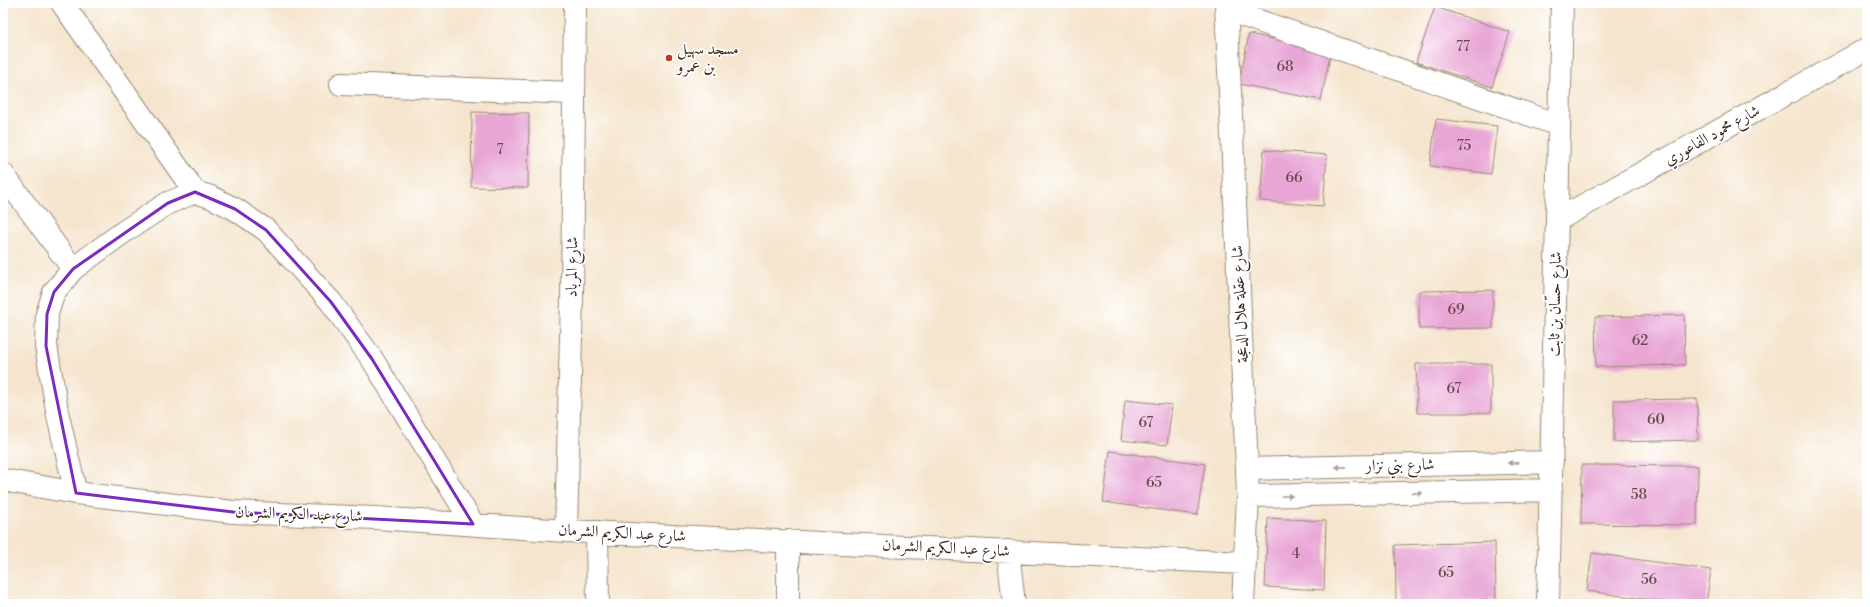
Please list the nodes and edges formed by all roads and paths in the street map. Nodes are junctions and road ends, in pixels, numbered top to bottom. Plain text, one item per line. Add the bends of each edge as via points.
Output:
1 (62, 3) edge
2 (575, 3) edge
3 (1562, 3) edge
4 (1226, 6) edge
5 (1867, 49) edge
6 (341, 84) dead end
7 (573, 93) junction
8 (1559, 125) junction
9 (3, 174) edge
10 (194, 192) junction
11 (1557, 220) junction
12 (73, 268) junction
13 (1552, 462) junction
14 (1247, 469) junction
15 (3, 480) edge
16 (1551, 490) junction
17 (76, 493) junction
18 (1248, 496) junction
19 (473, 524) junction
20 (566, 531) junction
21 (597, 532) junction
22 (788, 541) junction
23 (1008, 551) junction
24 (1244, 563) junction
25 (598, 604) edge
26 (788, 604) edge
27 (1014, 604) edge
28 (1243, 604) edge
29 (1548, 604) edge

1 - 10 street
2 - 7 street, شارع المرباد
3 - 8 street, شارع حسّان بن ثابت
4 - 8 street
4 - 14 street, شارع عقلة هلال الدعجة
5 - 11 street, شارع محمود الفاعوري
6 - 7 street
7 - 20 street, شارع المرباد via 572,298
8 - 11 street, شارع حسّان بن ثابت
9 - 12 street
10 - 12 street via 168,203
10 - 19 street via 235,209 266,230 331,302 376,365
11 - 13 street, شارع حسّان بن ثابت
12 - 17 street via 54,292 46,314 46,346 58,416
13 -> 14 street, شارع بني نزار
13 - 16 street, شارع حسّان بن ثابت
14 - 18 street, شارع عقلة هلال الدعجة
15 - 17 street, شارع عبد الكريم الشرمان
18 -> 16 street, شارع بني نزار
16 - 29 street, شارع حسّان بن ثابت
17 - 19 street, شارع عبد الكريم الشرمان via 233,512
18 - 24 street, شارع عقلة هلال الدعجة
19 - 20 street, شارع عبد الكريم الشرمان
20 - 21 street, شارع عبد الكريم الشرمان
21 - 22 street, شارع عبد الكريم الشرمان
21 - 25 street
22 - 23 street, شارع عبد الكريم الشرمان
22 - 26 street
23 - 24 street, شارع عبد الكريم الشرمان
23 - 27 street
24 - 28 street, شارع عقلة هلال الدعجة

